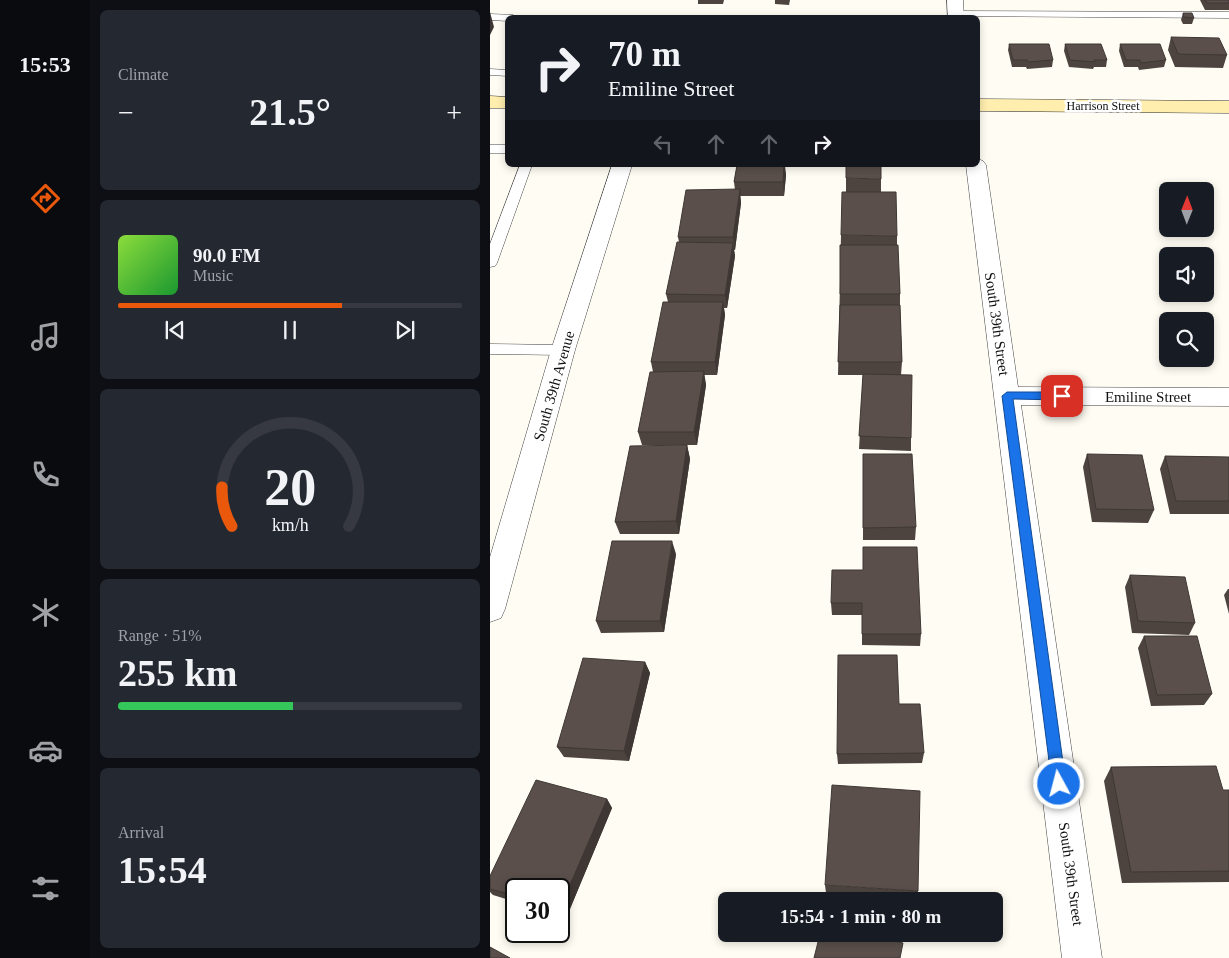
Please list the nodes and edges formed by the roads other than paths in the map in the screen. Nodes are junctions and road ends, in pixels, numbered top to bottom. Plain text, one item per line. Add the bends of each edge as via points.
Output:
1 (956, 10) edge
2 (1229, 15) edge
3 (490, 17) edge
4 (505, 18) edge
5 (490, 72) edge
6 (505, 72) edge
7 (490, 102) edge
8 (505, 103) edge
9 (980, 105) edge
10 (1229, 107) edge
11 (490, 149) edge
12 (505, 149) edge
13 (525, 167) edge
14 (621, 167) edge
15 (976, 167) edge
16 (490, 263) edge
17 (490, 349) edge
18 (563, 350) junction
19 (1007, 396) junction
20 (1229, 397) edge
21 (490, 609) edge
22 (1082, 958) edge

1 - 2 lane
3 - 4 lane
5 - 6 lane
7 - 8 main road
9 - 10 main road, Harrison Street
11 - 12 lane
13 - 16 lane
14 - 18 street, South 39th Avenue
15 - 19 street, South 39th Street
17 - 18 lane
18 - 21 street, South 39th Avenue
19 - 20 street, Emiline Street
19 - 22 street, South 39th Street

